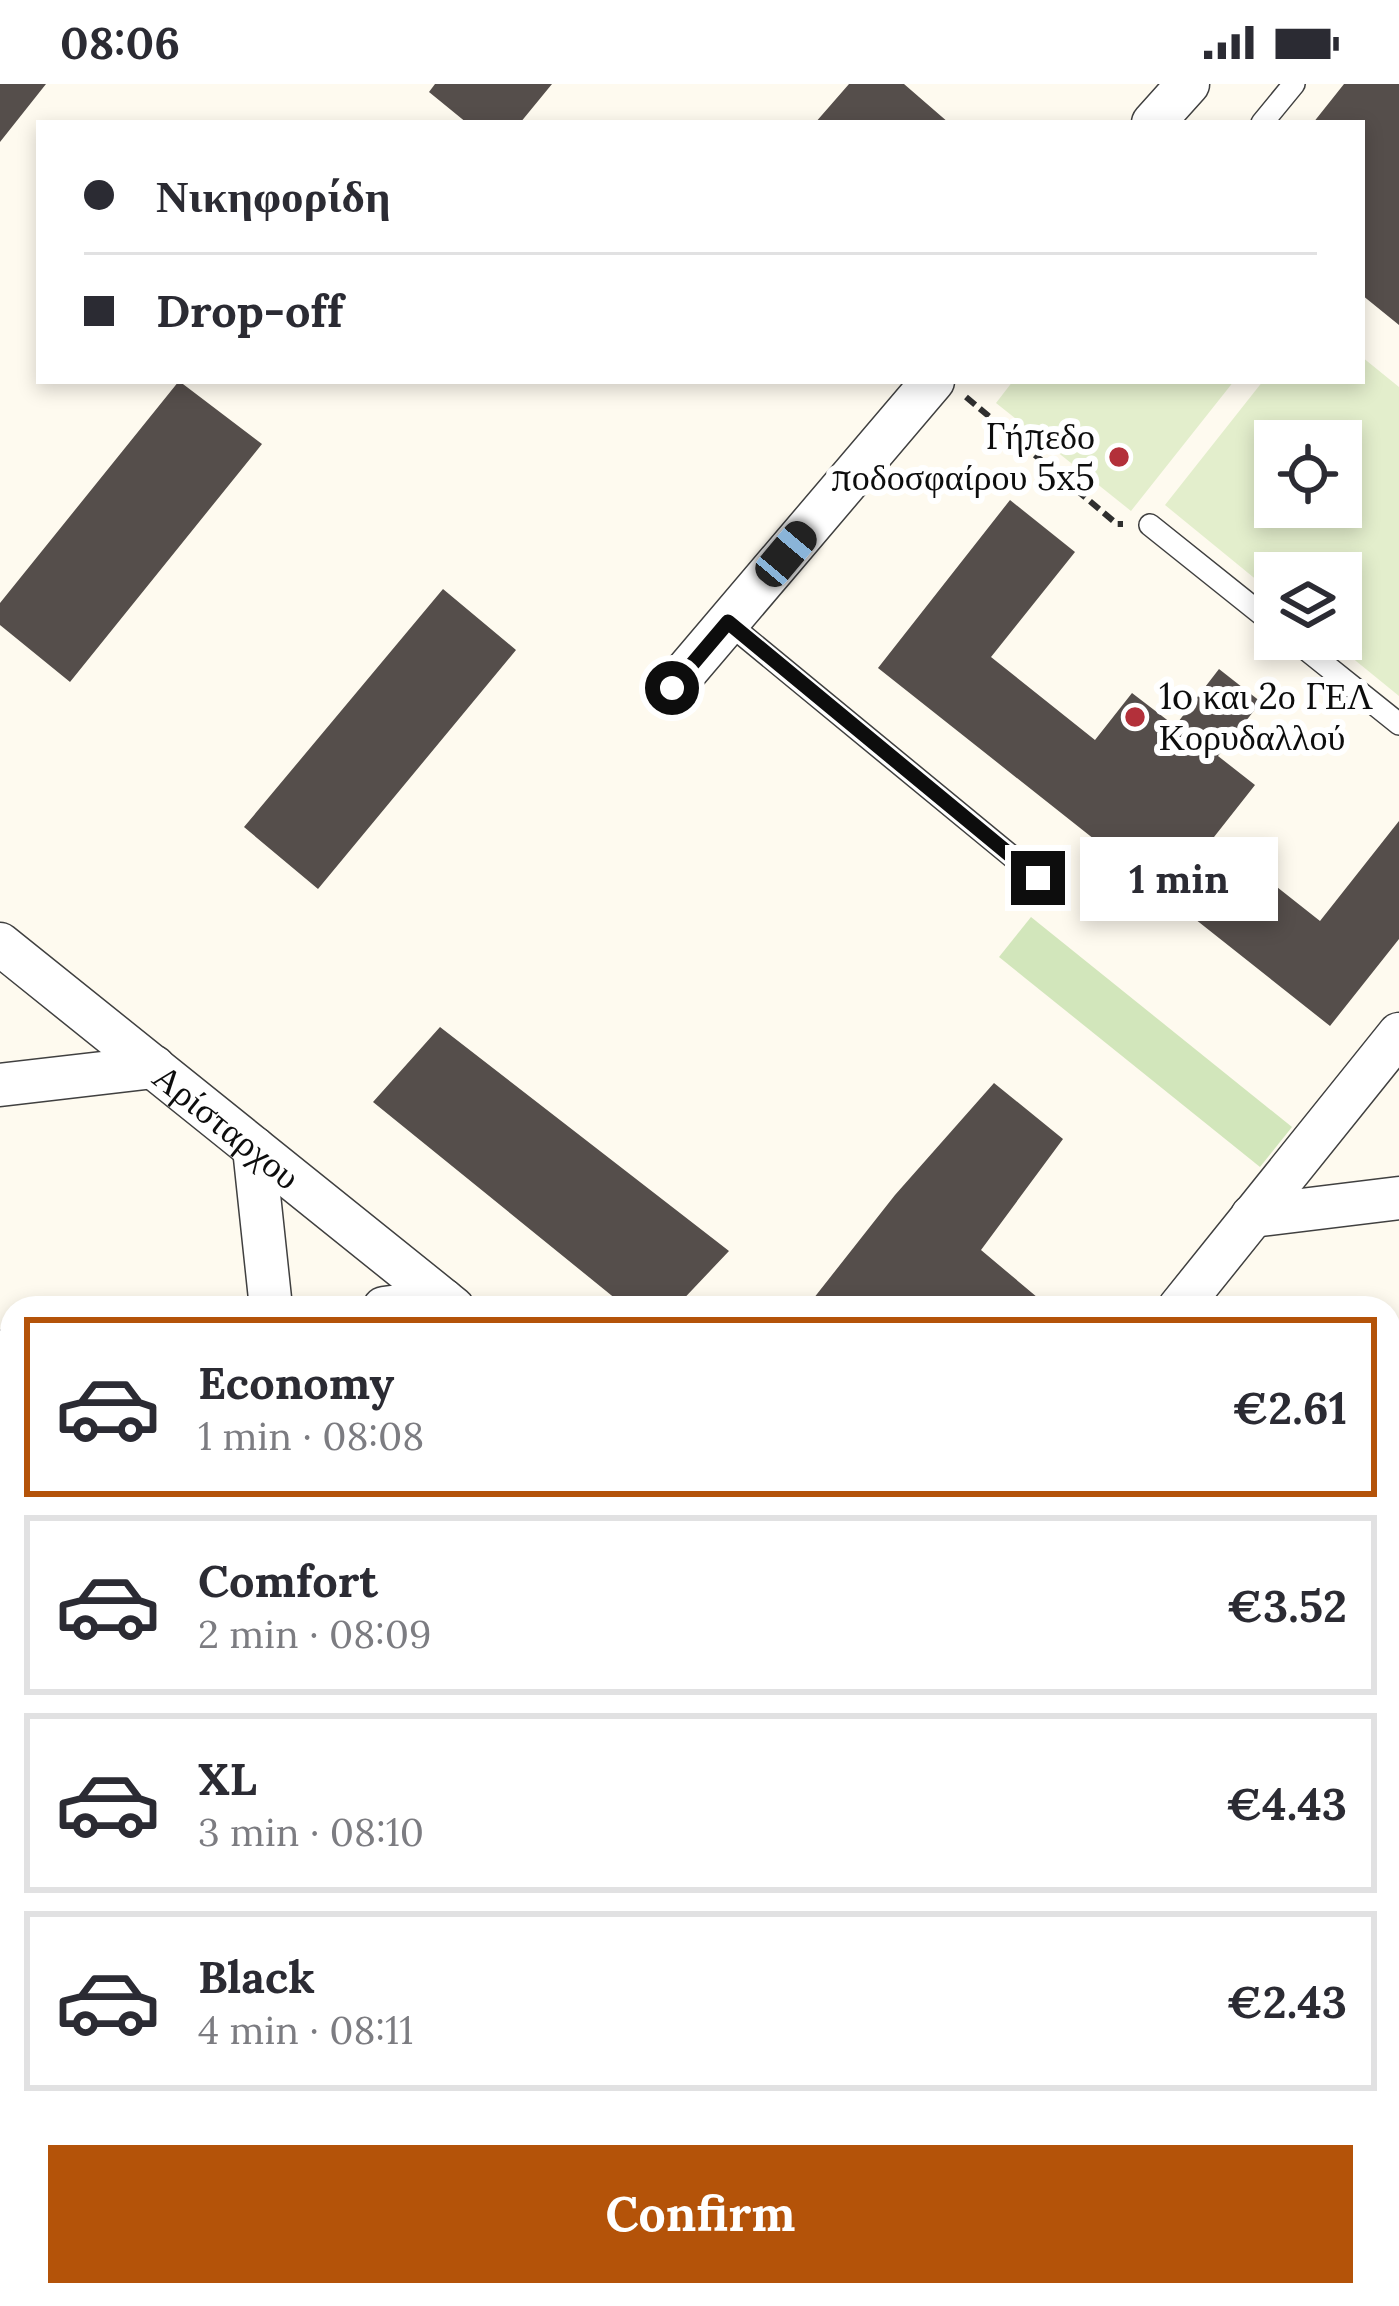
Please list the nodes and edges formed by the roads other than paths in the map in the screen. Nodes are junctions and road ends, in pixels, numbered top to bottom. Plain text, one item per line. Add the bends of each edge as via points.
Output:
1 (1188, 84) edge
2 (1294, 84) edge
3 (1156, 120) edge
4 (1264, 120) edge
5 (948, 388) edge
6 (1150, 525) road end
7 (1254, 608) edge
8 (728, 622) junction
9 (1319, 660) edge
10 (672, 688) dead end
11 (1399, 724) edge
12 (1038, 878) dead end
13 (0, 944) edge
14 (1399, 1034) edge
15 (154, 1067) junction
16 (0, 1085) edge
17 (254, 1148) junction
18 (1399, 1198) edge
19 (1252, 1216) junction
20 (270, 1296) edge
21 (438, 1296) edge
22 (1188, 1296) edge

1 - 3 street
2 - 4 lane
5 - 8 street
6 - 7 lane
8 - 10 street
8 - 12 lane
9 - 11 lane
13 - 15 street, Αρίσταρχου
14 - 19 street
15 - 16 street
15 - 17 street, Αρίσταρχου
17 - 20 street
17 - 21 street, Αρίσταρχου
18 - 19 street
19 - 22 street

